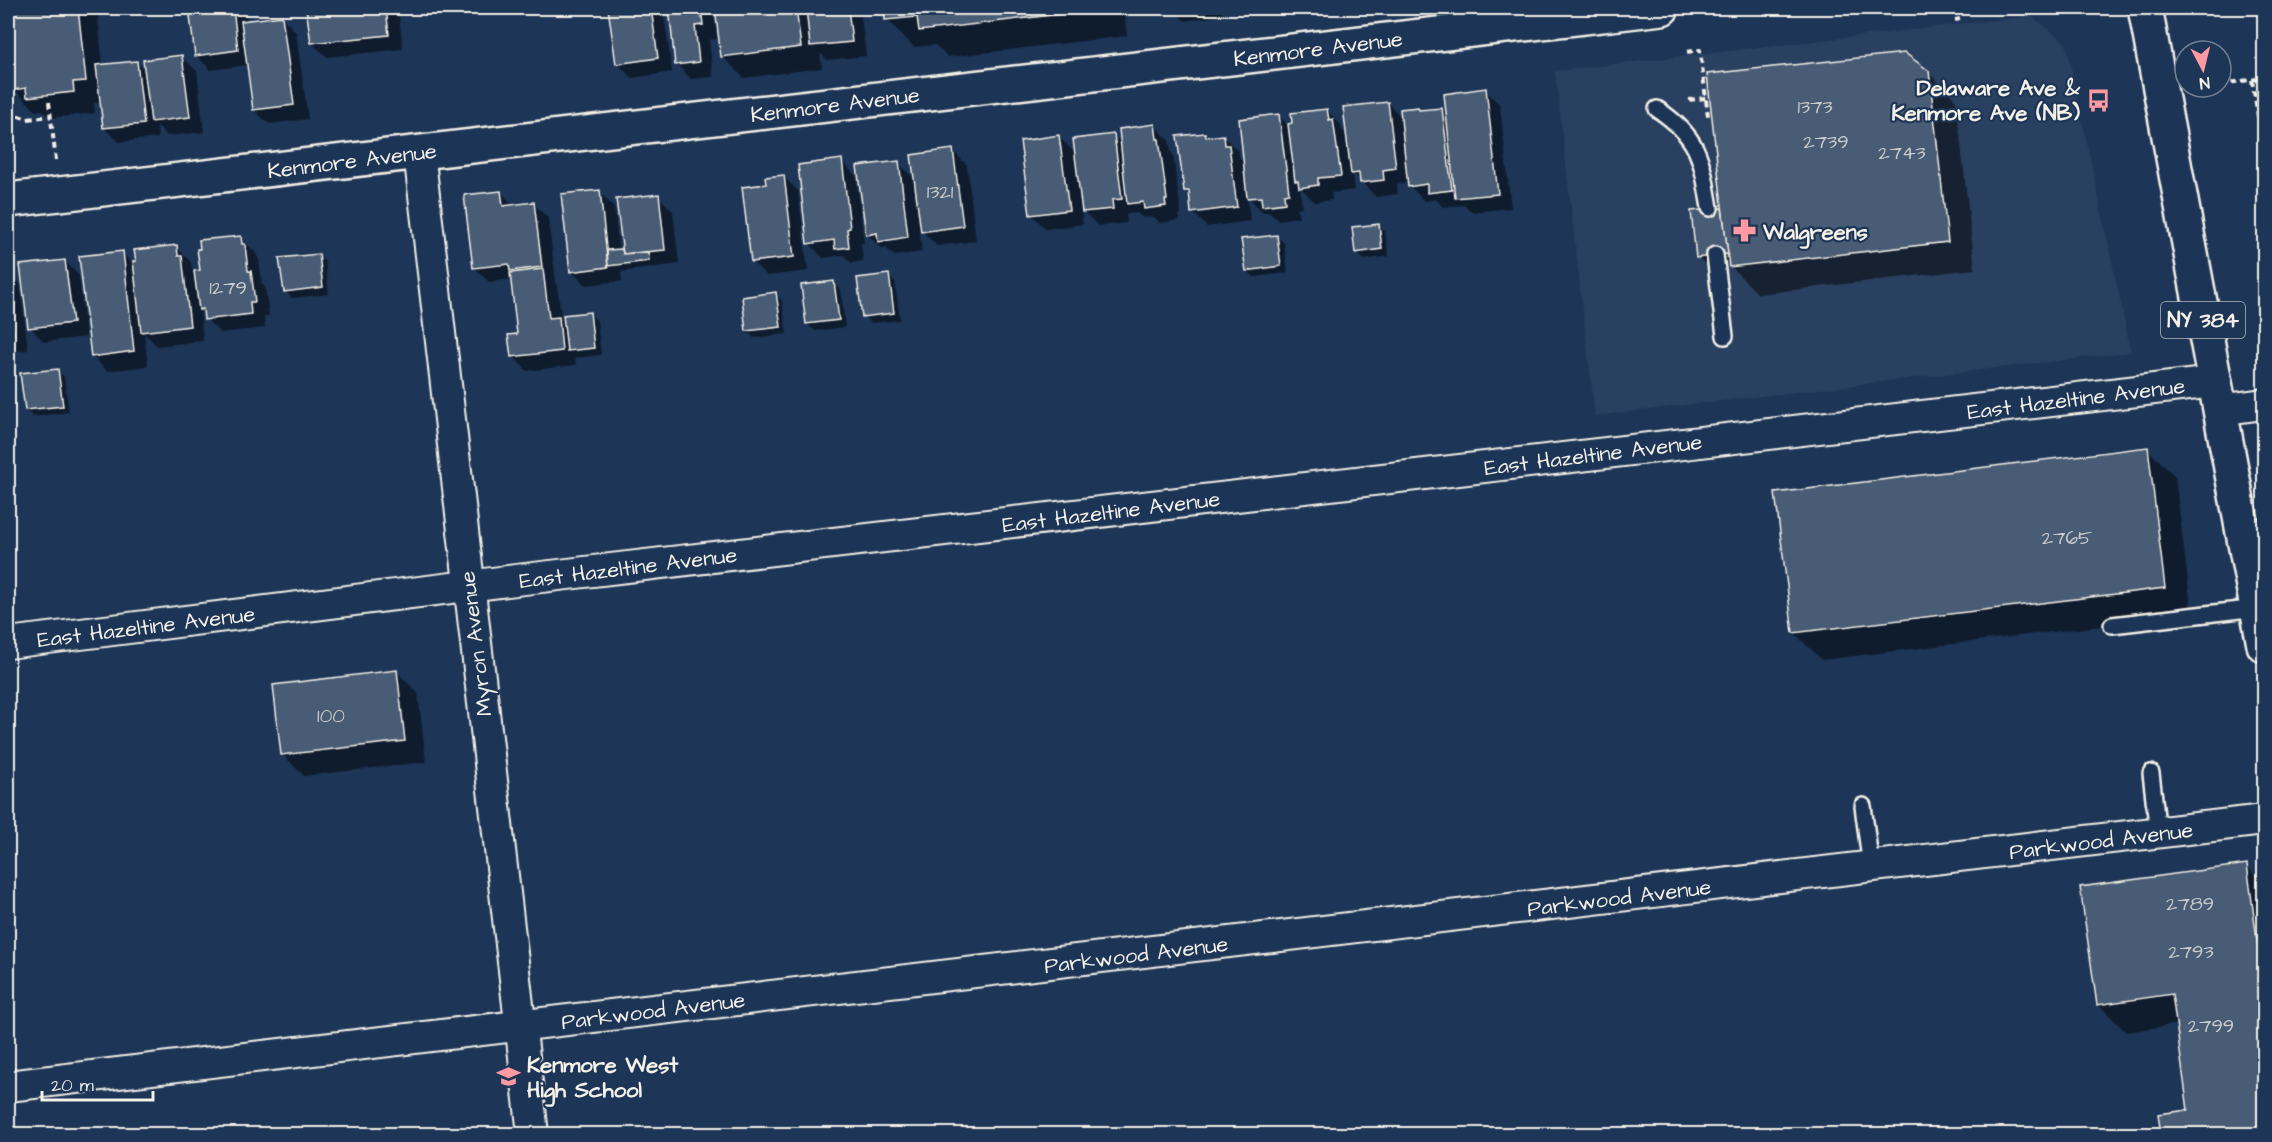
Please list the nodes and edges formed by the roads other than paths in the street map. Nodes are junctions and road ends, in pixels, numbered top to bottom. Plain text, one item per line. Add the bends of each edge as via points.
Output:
1 (1662, 8) edge
2 (2145, 8) edge
3 (1657, 109) dead end
4 (419, 153) junction
5 (8, 200) edge
6 (1710, 208) dead end
7 (1715, 255) dead end
8 (1725, 336) dead end
9 (2217, 396) junction
10 (2265, 404) edge
11 (468, 586) junction
12 (2257, 608) junction
13 (2112, 625) dead end
14 (8, 643) edge
15 (2265, 645) edge
16 (2151, 773) dead end
17 (1863, 806) dead end
18 (2265, 820) edge
19 (2158, 833) junction
20 (1871, 867) junction
21 (520, 1026) junction
22 (8, 1086) edge
23 (533, 1134) edge

1 - 4 main road, Kenmore Avenue
2 - 9 main road, NY 384
3 - 6 lane via 1689,136 1704,175
4 - 5 main road, Kenmore Avenue
4 - 11 street, Myron Avenue
7 - 8 lane
9 - 10 street, East Hazeltine Avenue
9 - 11 street, East Hazeltine Avenue
9 - 12 main road, NY 384
11 - 14 street, East Hazeltine Avenue
11 - 21 street, Myron Avenue
12 - 13 lane
12 - 15 main road, NY 384
16 - 19 lane
17 - 20 lane
18 - 19 street, Parkwood Avenue
19 - 20 street, Parkwood Avenue
20 - 21 street, Parkwood Avenue
21 - 22 street, Parkwood Avenue
21 - 23 street, Myron Avenue

